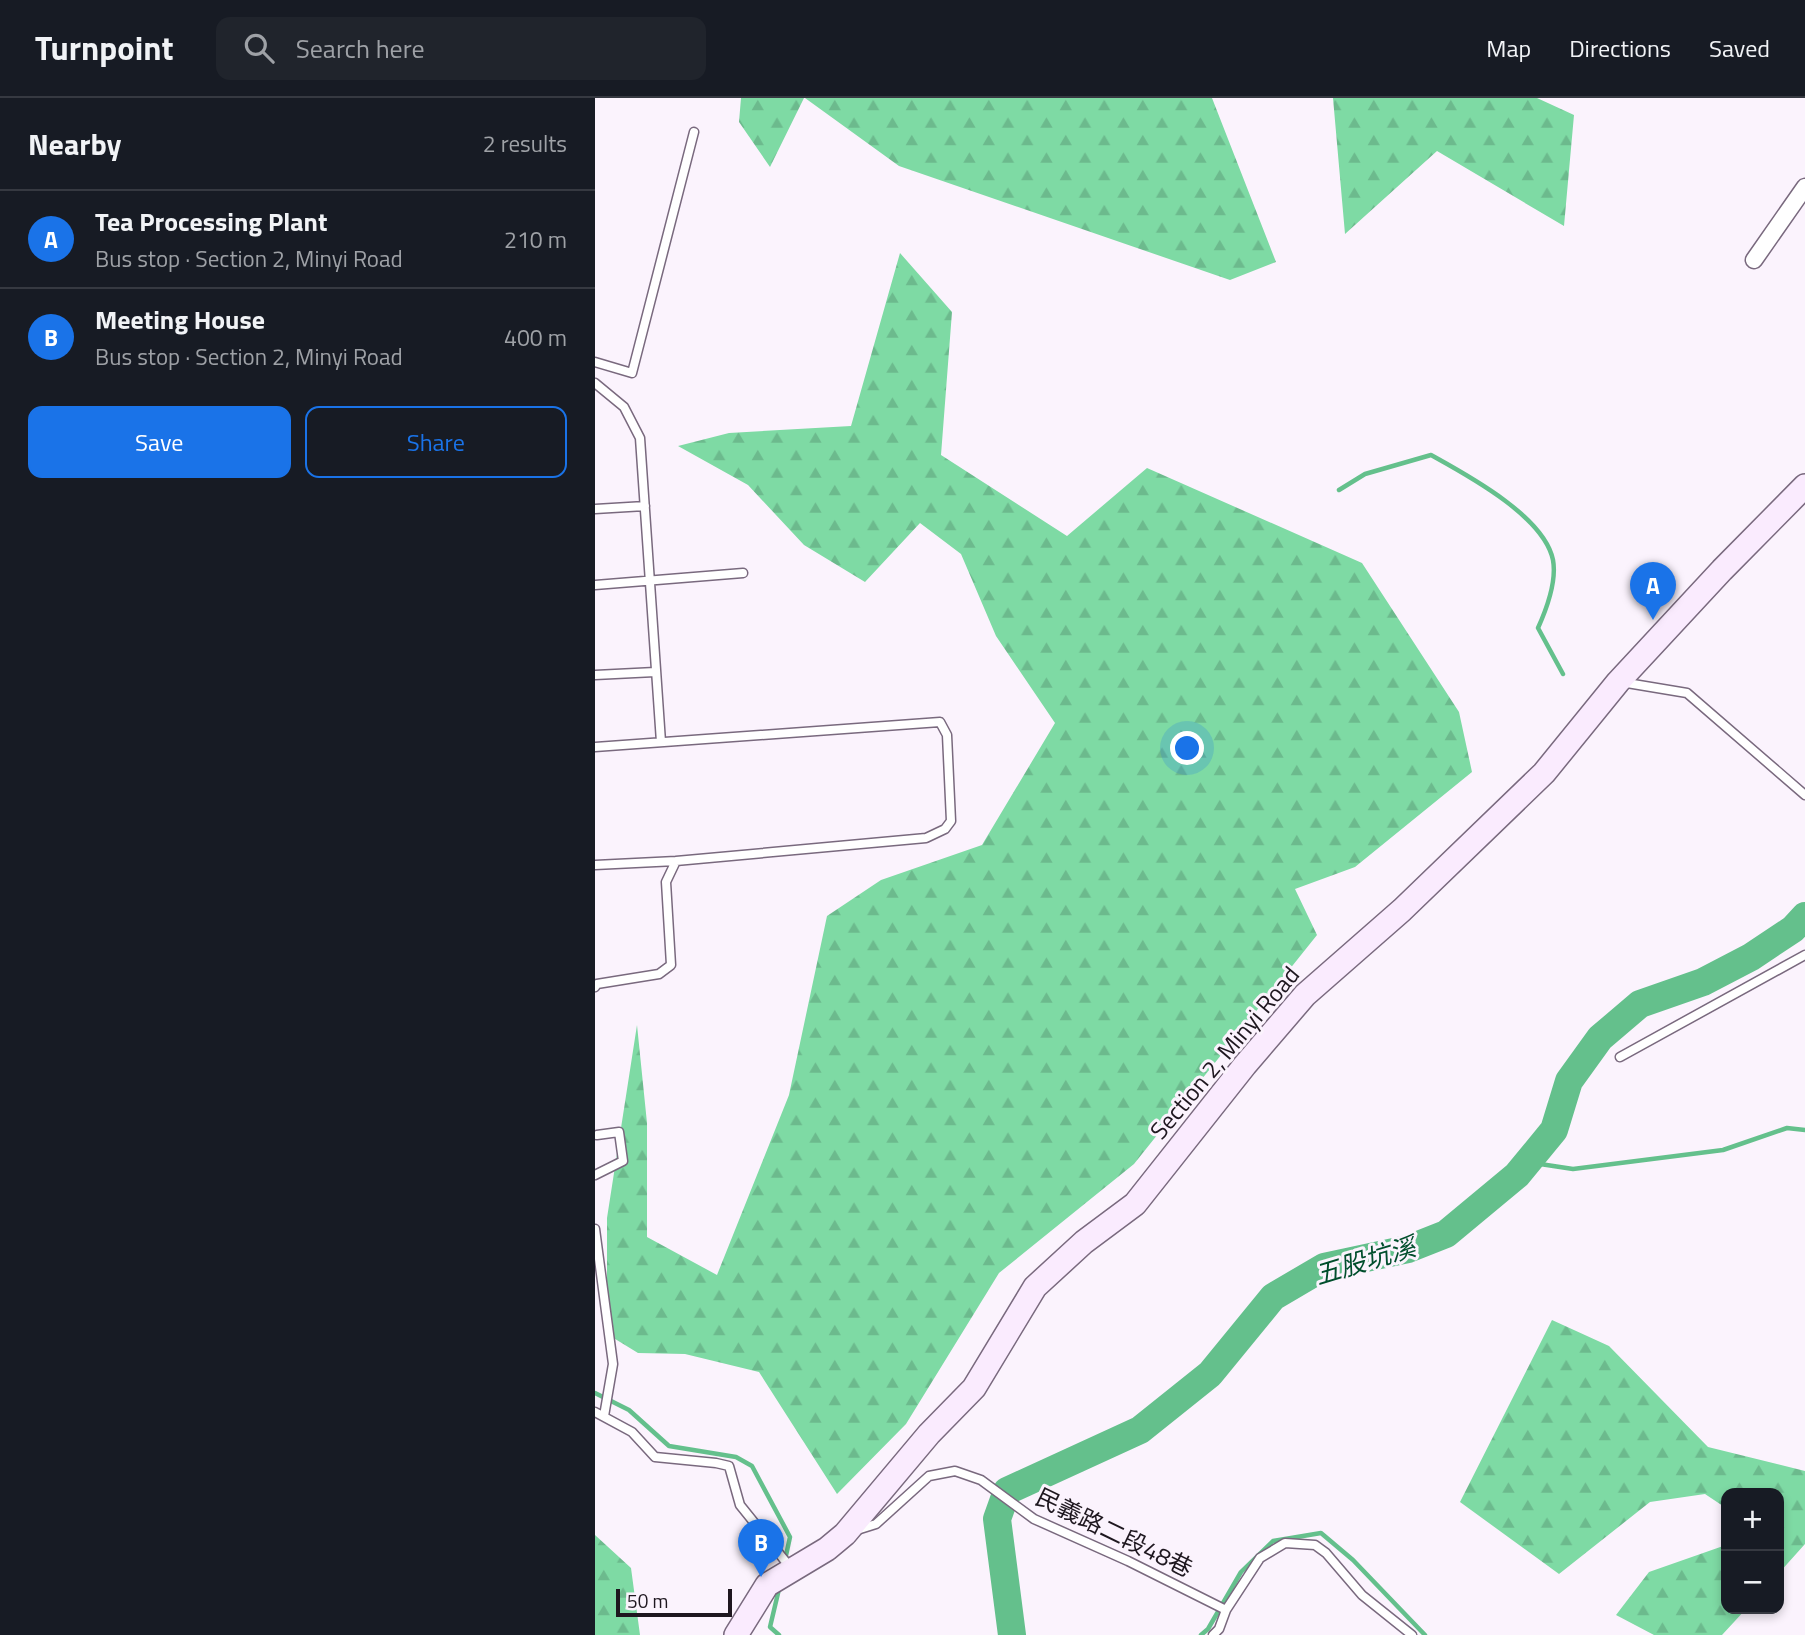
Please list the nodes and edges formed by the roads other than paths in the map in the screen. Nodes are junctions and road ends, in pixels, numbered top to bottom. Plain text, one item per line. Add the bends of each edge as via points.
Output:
1 (694, 132) dead end
2 (1805, 187) edge
3 (1754, 260) dead end
4 (595, 362) edge
5 (595, 383) edge
6 (1805, 486) edge
7 (645, 506) junction
8 (595, 509) edge
9 (743, 573) dead end
10 (648, 582) junction
11 (595, 585) edge
12 (656, 672) junction
13 (595, 675) edge
14 (1618, 682) junction
15 (660, 742) junction
16 (595, 747) edge
17 (1803, 788) edge
18 (676, 861) junction
19 (595, 865) edge
20 (1805, 955) edge
21 (596, 985) edge
22 (1620, 1057) dead end
23 (597, 1135) edge
24 (595, 1175) edge
25 (595, 1229) edge
26 (595, 1412) edge
27 (604, 1416) junction
28 (845, 1534) junction
29 (788, 1572) junction
30 (1226, 1610) junction
31 (736, 1635) edge
32 (1213, 1635) edge
33 (1412, 1635) edge

1 - 4 lane via 632,373
2 - 3 street
5 - 7 lane via 624,407 640,438
6 - 14 main road, Section 2, Minyi Road
7 - 8 lane
7 - 10 lane
9 - 10 lane
10 - 11 lane
10 - 12 lane
12 - 13 lane
12 - 15 lane
14 - 17 lane via 1687,692
14 - 28 main road, Section 2, Minyi Road via 1544,773 1402,910 1305,995 1135,1204 1035,1287 974,1388
15 - 16 lane
15 - 18 lane via 940,722 947,735 951,821 945,830 926,838
18 - 19 lane
18 - 21 lane via 666,883 671,965 659,974
20 - 22 lane
23 - 24 lane via 619,1132 623,1161
25 - 27 lane via 613,1364
26 - 27 lane
27 - 29 lane via 632,1432 655,1457 729,1466 740,1505
28 - 29 main road, Section 2, Minyi Road
28 - 30 lane, 民義路二段48巷 via 876,1524 929,1476 955,1471 981,1480 1034,1519
29 - 31 main road, Section 2, Minyi Road via 767,1585
30 - 32 lane
30 - 33 lane via 1260,1558 1285,1543 1315,1545 1362,1595

